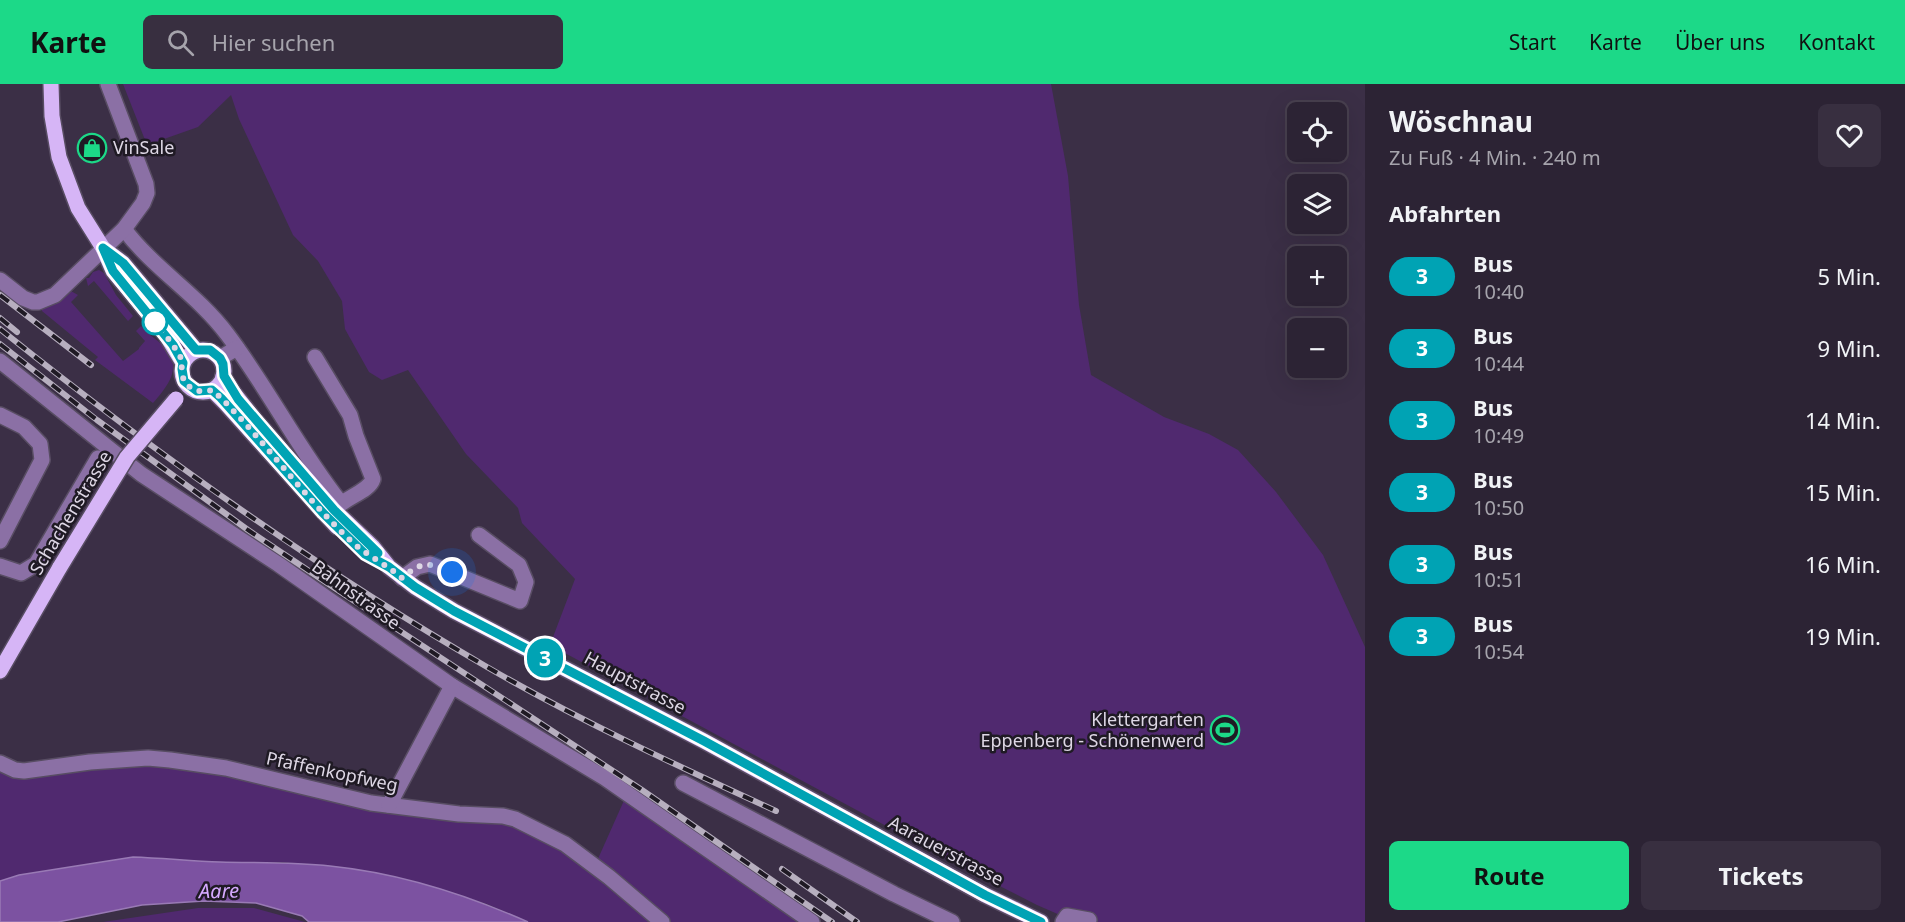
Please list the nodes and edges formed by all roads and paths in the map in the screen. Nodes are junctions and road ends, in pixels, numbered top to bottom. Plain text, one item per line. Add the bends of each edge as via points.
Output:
1 (51, 84) edge
2 (108, 84) edge
3 (124, 229) junction
4 (103, 248) junction
5 (0, 280) edge
6 (237, 348) junction
7 (196, 350) junction
8 (315, 357) dead end
9 (220, 358) junction
10 (0, 361) edge
11 (183, 363) junction
12 (224, 376) junction
13 (188, 386) junction
14 (212, 390) junction
15 (0, 416) edge
16 (98, 458) dead end
17 (337, 506) junction
18 (479, 535) dead end
19 (0, 541) edge
20 (0, 566) edge
21 (389, 567) junction
22 (402, 578) junction
23 (0, 671) edge
24 (452, 686) junction
25 (0, 764) edge
26 (682, 783) dead end
27 (389, 805) junction
28 (834, 812) joint
29 (1089, 920) dead end
30 (662, 922) edge
31 (812, 922) edge
32 (952, 922) edge
33 (1041, 922) edge
34 (1062, 922) edge

1 - 4 main road via 55,138 65,175 83,217
2 - 3 street via 146,184 143,203
3 - 4 street
3 - 6 street via 137,247 189,292
4 - 5 street via 55,295 38,302 23,298
4 - 7 main road via 123,263
4 - 11 main road via 113,271 170,340
6 - 9 street
6 - 17 street
7 - 9 main road via 210,350
7 - 11 main road
8 - 17 street via 350,415 372,472 372,484
9 - 12 main road
10 - 24 street, Bahnstrasse via 141,474
11 - 13 main road via 182,375
12 - 14 main road
12 - 17 main road, Hauptstrasse via 256,421
13 - 14 main road via 197,391
13 - 23 main road, Schachenstrasse, bridge via 127,457
14 - 21 main road, Hauptstrasse via 323,513 365,554
15 - 19 street via 24,427 40,444 42,460
16 - 20 street via 36,564 21,573
17 - 21 main road, Hauptstrasse
18 - 22 street via 519,565 526,582 520,601 430,564 417,567
21 - 22 main road, Hauptstrasse
22 - 28 main road, Hauptstrasse via 454,611
24 - 27 street
24 - 31 street, Bahnstrasse via 605,778
25 - 27 street, Pfaffenkopfweg via 24,771 90,762 170,760 226,768
26 - 32 street
27 - 30 street, Pfaffenkopfweg via 515,819 565,844
28 - 33 main road, Aarauerstrasse
29 - 34 street via 1067,916

